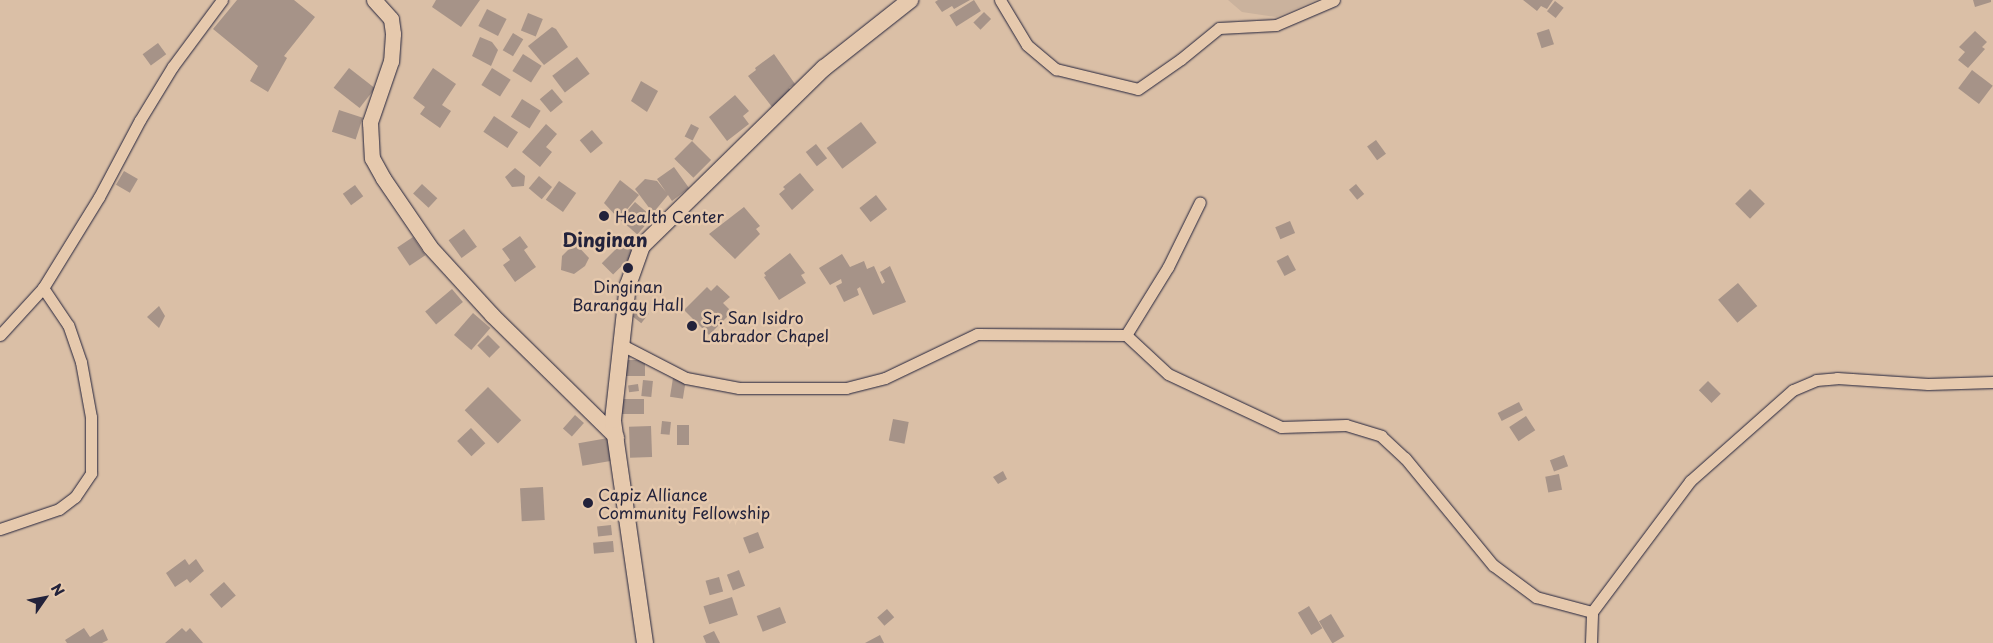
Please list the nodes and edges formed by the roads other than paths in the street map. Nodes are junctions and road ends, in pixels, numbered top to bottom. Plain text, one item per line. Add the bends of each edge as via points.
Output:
1 (222, 0) edge
2 (374, 0) edge
3 (910, 0) edge
4 (1000, 0) edge
5 (1334, 0) edge
6 (1200, 202) dead end
7 (44, 288) junction
8 (0, 335) edge
9 (1126, 335) junction
10 (620, 344) junction
11 (1993, 382) edge
12 (616, 437) junction
13 (0, 530) edge
14 (1592, 612) junction
15 (645, 643) edge
16 (1592, 643) edge

1 - 7 street via 173,66
2 - 12 street via 391,19 392,34 391,61 370,122 372,158 383,178 430,247 492,315
3 - 10 main road via 824,68 642,246 628,285
4 - 5 street via 1028,46 1056,69 1138,89 1219,28 1276,25
6 - 9 street via 1168,267
7 - 8 street
7 - 13 street via 68,325 81,362 91,417 91,473 75,497 59,509
9 - 10 street via 977,334 885,378 846,388 739,388 686,378
9 - 14 street via 1168,374 1281,427 1346,425 1381,436 1405,458 1493,565 1536,597
10 - 12 main road via 613,420
11 - 14 street via 1928,384 1837,378 1816,380 1793,390 1690,481
12 - 15 main road
14 - 16 street

